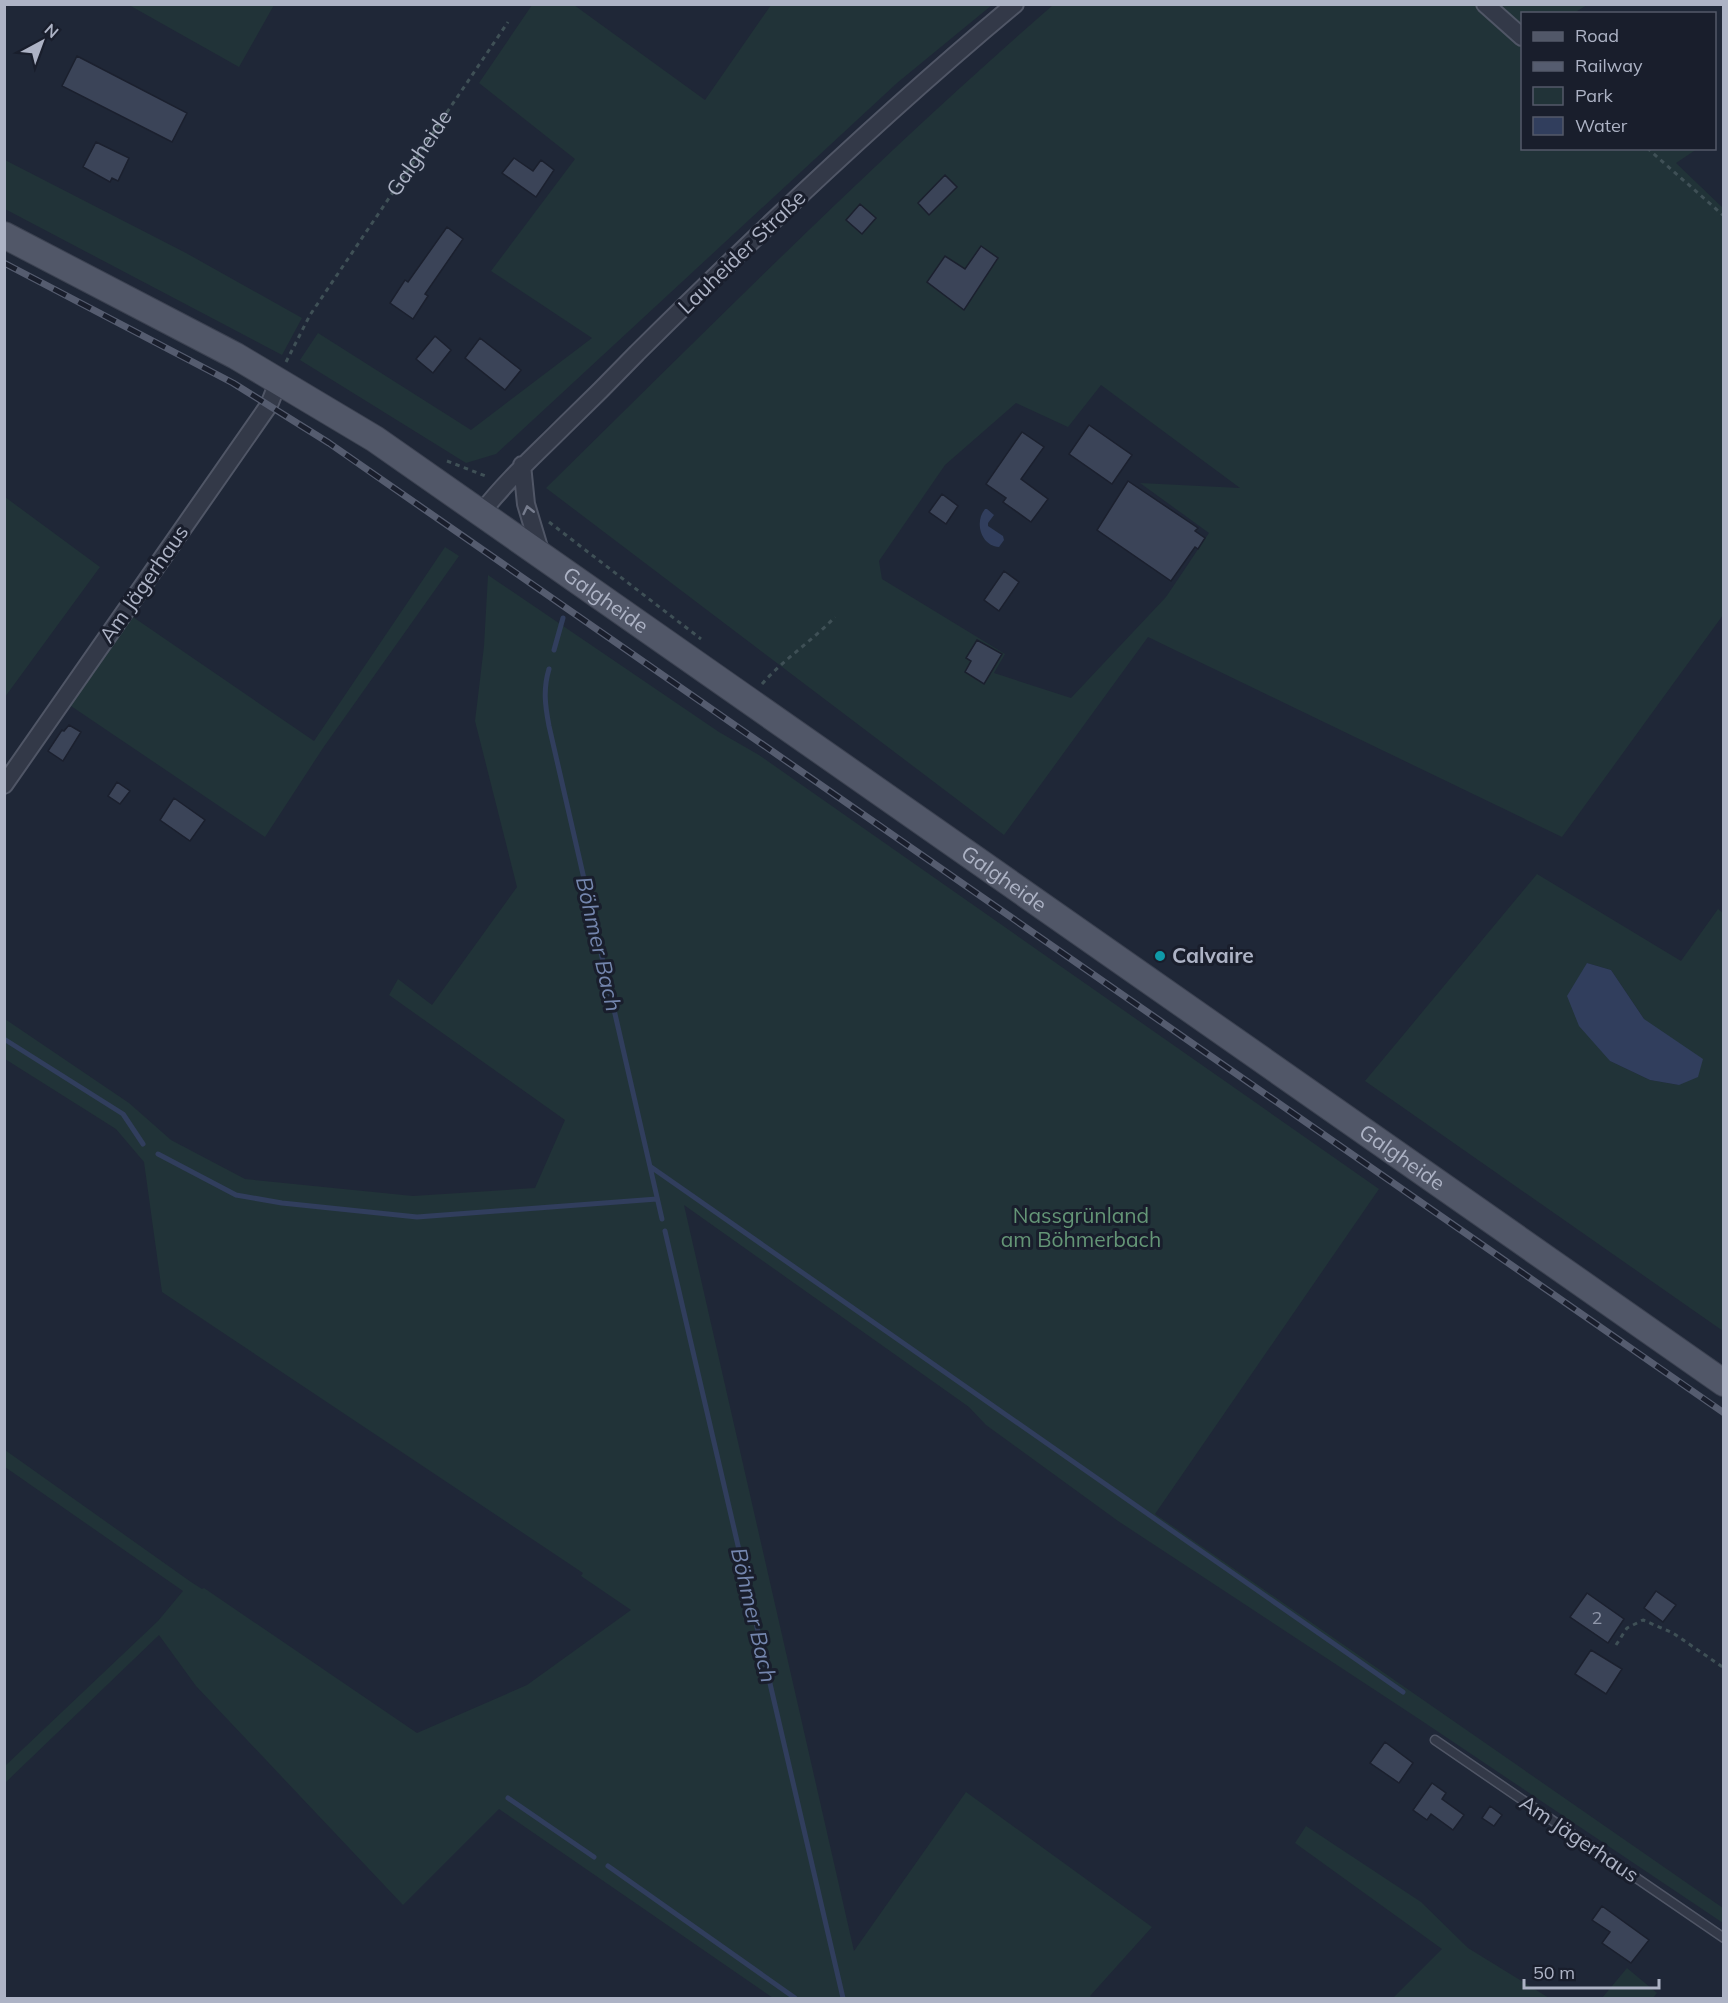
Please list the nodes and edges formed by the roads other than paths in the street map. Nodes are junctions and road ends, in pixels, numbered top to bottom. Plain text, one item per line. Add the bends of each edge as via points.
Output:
1 (1015, 4) edge
2 (1485, 4) edge
3 (1521, 36) edge
4 (4, 235) edge
5 (279, 380) junction
6 (522, 465) junction
7 (482, 512) junction
8 (542, 554) junction
9 (4, 785) edge
10 (1724, 1383) edge
11 (1435, 1740) dead end
12 (1724, 1938) edge

1 - 6 street, Lauheider Straße via 831,165
2 - 3 street
4 - 5 main road, Galgheide
5 - 7 main road, Galgheide
5 - 9 street, Am Jägerhaus via 269,405
6 - 7 street, Lauheider Straße
8 -> 6 street via 526,504
7 - 8 main road, Galgheide
8 - 10 main road, Galgheide
11 - 12 lane, Am Jägerhaus

